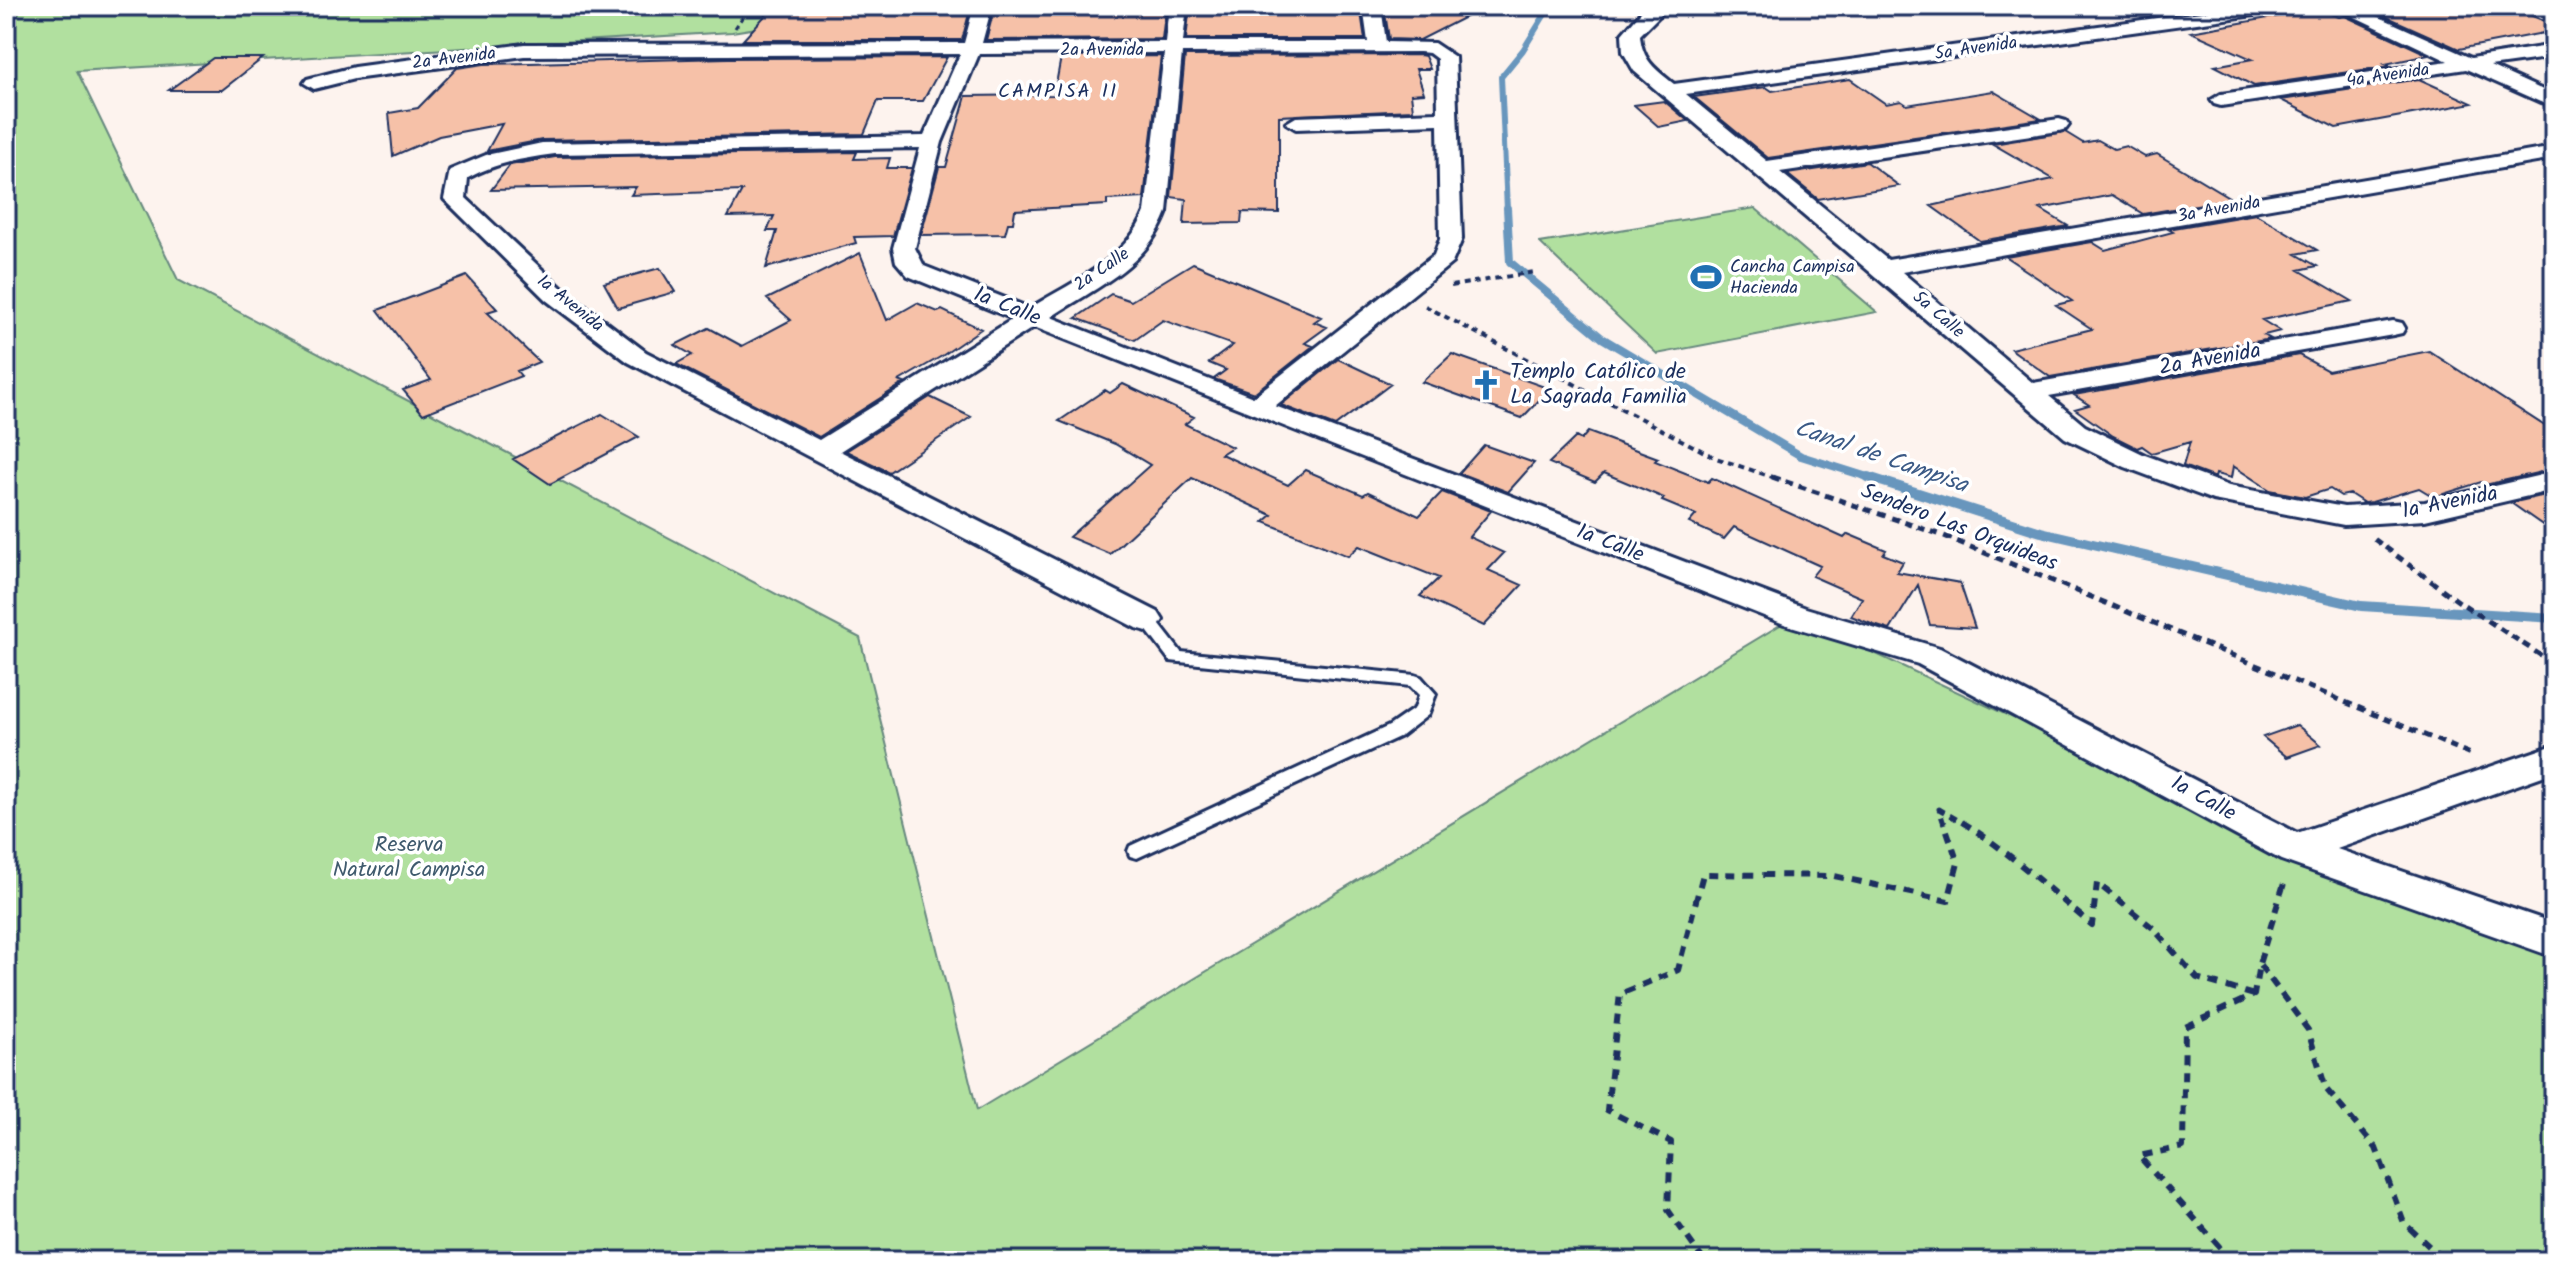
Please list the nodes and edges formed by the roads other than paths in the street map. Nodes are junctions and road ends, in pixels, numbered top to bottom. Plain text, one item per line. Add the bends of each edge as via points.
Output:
1 (983, 6) edge
2 (1178, 6) edge
3 (1372, 6) edge
4 (1660, 6) edge
5 (2185, 6) edge
6 (2283, 6) edge
7 (2341, 6) edge
8 (2368, 6) edge
9 (2090, 20) junction
10 (2110, 30) junction
11 (1378, 47) junction
12 (1174, 49) junction
13 (971, 50) junction
14 (2554, 51) edge
15 (1849, 53) junction
16 (2493, 61) junction
17 (1867, 64) junction
18 (2471, 64) junction
19 (314, 83) dead end
20 (1661, 84) junction
21 (2554, 88) edge
22 (2221, 100) dead end
23 (2554, 102) edge
24 (1448, 118) junction
25 (1296, 123) dead end
26 (2059, 125) dead end
27 (932, 142) junction
28 (2554, 153) edge
29 (1762, 168) junction
30 (1883, 268) junction
31 (1031, 317) junction
32 (2393, 328) dead end
33 (2026, 392) junction
34 (1256, 408) junction
35 (819, 452) junction
36 (2554, 481) edge
37 (2344, 516) joint
38 (1147, 620) joint
39 (2554, 758) edge
40 (2294, 849) junction
41 (1137, 851) dead end
42 (2554, 940) edge

1 - 13 street, 1a Calle
2 - 12 street, 2a Calle
3 - 11 street
4 - 20 street, 5a Calle via 1631,34 1632,52 1641,67
5 - 9 street, 5a Avenida
6 - 10 street, 5a Avenida
7 - 18 street
8 - 16 street
9 - 10 street
9 - 15 street, 5a Avenida
10 - 17 street, 5a Avenida
11 - 12 street, 2a Avenida
11 - 24 street, 2a Avenida via 1442,52
12 - 13 street, 2a Avenida
12 - 31 street, 2a Calle via 1156,212 1147,235 1116,265
13 - 19 street, 2a Avenida via 524,50
13 - 27 street, 1a Calle
14 - 16 street, 4a Avenida
15 - 17 street
15 - 20 street, 5a Avenida
16 - 18 street, 4a Avenida
16 - 21 street
17 - 20 street, 5a Avenida
18 - 22 street, 4a Avenida
18 - 23 street
20 - 29 street, 5a Calle
24 - 25 street
24 - 34 street, 2a Avenida via 1451,239 1444,258
26 - 29 street
27 - 31 street, 1a Calle via 904,248 908,262 916,271
27 - 35 street, 1a Avenida via 555,148 510,153 458,175 455,199 555,295 637,357
28 - 30 street, 3a Avenida
29 - 30 street, 5a Calle
30 - 33 street, 5a Calle
31 - 34 street, 1a Calle
31 - 35 street, 2a Calle
32 - 33 street, 2a Avenida
33 - 37 street, 5a Calle via 2075,432 2135,461 2223,494
34 - 40 street, 1a Calle via 1795,616 1929,656
35 - 38 street, 1a Avenida
36 - 37 street, 1a Avenida via 2425,511
38 - 41 lane via 1176,657 1415,681 1428,694 1422,711 1395,731
39 - 40 street
40 - 42 street, 1a Calle

